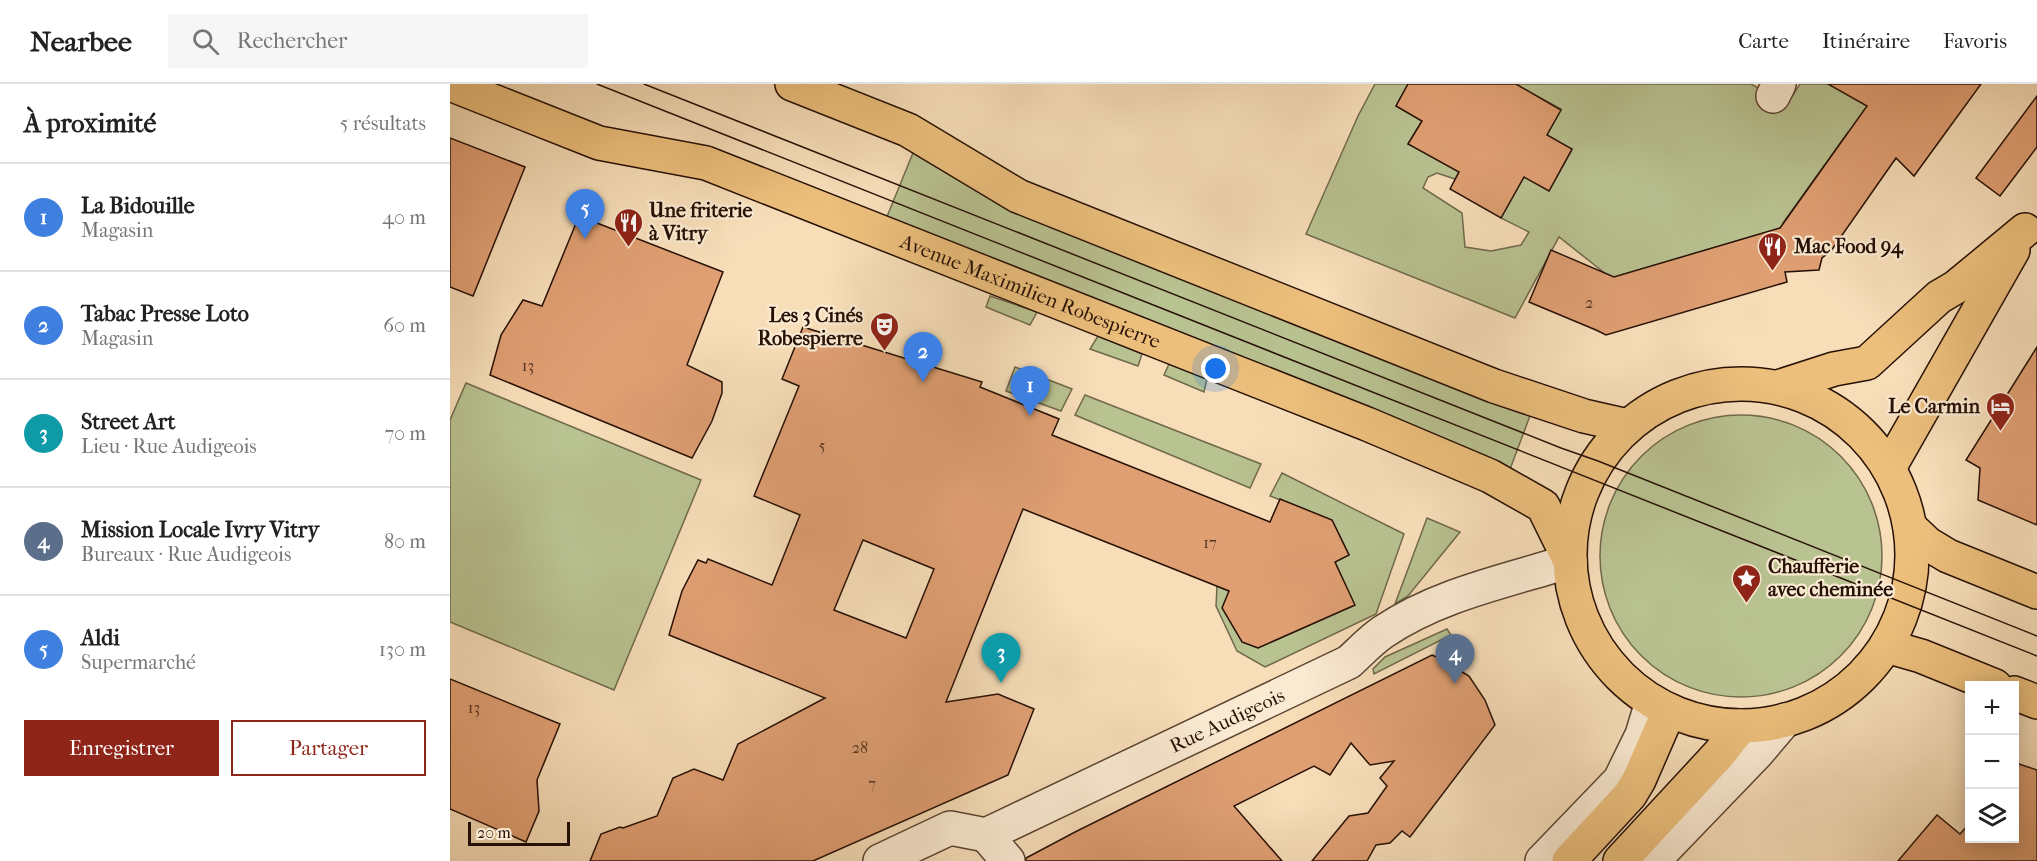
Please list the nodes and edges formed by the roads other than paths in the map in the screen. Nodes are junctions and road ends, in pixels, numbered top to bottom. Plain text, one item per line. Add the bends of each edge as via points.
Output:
1 (450, 84) edge
2 (792, 84) edge
3 (2031, 221) edge
4 (1778, 387) junction
5 (1628, 426) junction
6 (1889, 468) junction
7 (1910, 526) junction
8 (1570, 561) junction
9 (2037, 592) edge
10 (1886, 646) junction
11 (1982, 681) edge
12 (2019, 695) edge
13 (2037, 702) edge
14 (1661, 706) junction
15 (1785, 720) junction
16 (1741, 726) junction
17 (986, 835) junction
18 (880, 861) edge
19 (1008, 861) edge
20 (1542, 861) edge
21 (1569, 861) edge
22 (1620, 861) edge
23 (1653, 861) edge

1 - 8 main road, Avenue Maximilien Robespierre via 599,143 706,164 1490,476 1543,506
2 - 5 main road via 908,130 1018,196 1494,386 1584,416
3 - 4 main road via 1866,363
3 - 6 main road
4 - 5 main road via 1725,384 1698,389 1649,410
4 - 6 main road via 1811,398 1842,416 1868,440
5 - 8 main road via 1587,478 1573,519
6 - 7 main road
7 - 9 main road via 1948,556
7 - 10 main road via 1909,586
8 - 14 main road via 1576,603 1593,642 1619,675
8 - 17 street, Rue Audigeois via 1446,599 1386,630 1349,662
10 - 11 main road
10 - 15 main road via 1859,679 1825,704
12 - 13 main road
14 - 16 main road via 1704,722
14 - 20 street via 1620,780
14 - 21 main road via 1643,773 1630,795
15 - 16 main road
15 - 23 street
16 - 22 main road
17 - 18 street via 950,828
17 - 19 street

